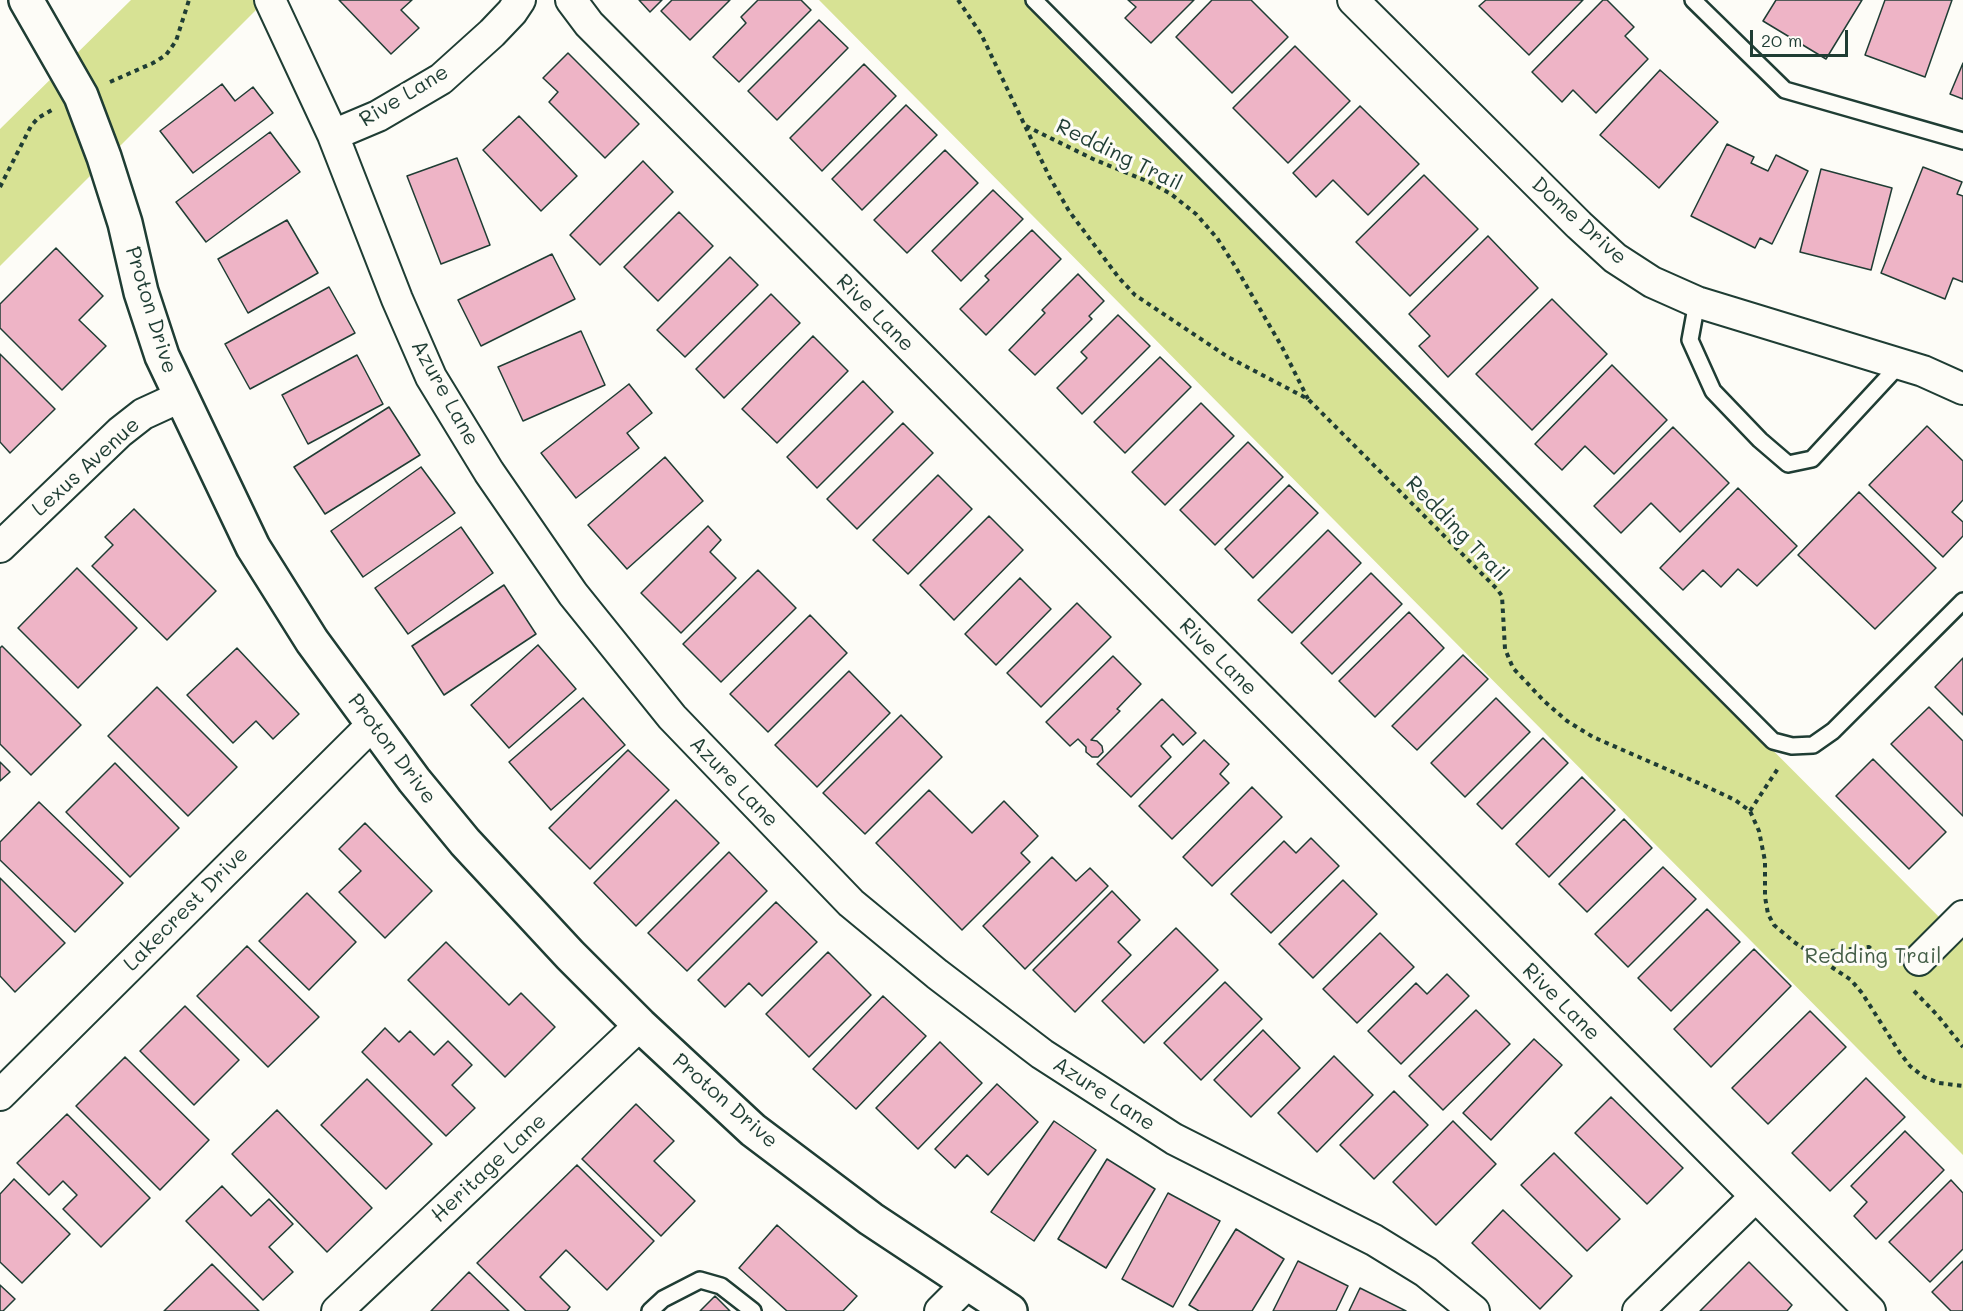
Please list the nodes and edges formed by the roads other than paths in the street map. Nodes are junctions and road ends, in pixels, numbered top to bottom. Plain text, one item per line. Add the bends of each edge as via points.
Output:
1 (26, 0) edge
2 (270, 0) edge
3 (520, 0) edge
4 (571, 0) edge
5 (1034, 0) edge
6 (1353, 0) edge
7 (1693, 0) edge
8 (333, 135) junction
9 (1963, 141) edge
10 (1697, 302) junction
11 (1900, 364) junction
12 (1963, 389) edge
13 (180, 397) junction
14 (0, 547) edge
15 (1963, 601) edge
16 (373, 724) junction
17 (1963, 916) edge
18 (1919, 960) dead end
19 (640, 1025) junction
20 (0, 1095) edge
21 (1755, 1197) junction
22 (967, 1284) junction
23 (337, 1311) edge
24 (650, 1311) edge
25 (753, 1311) edge
26 (940, 1311) edge
27 (1010, 1311) edge
28 (1474, 1311) edge
29 (1638, 1311) edge
30 (1870, 1311) edge

1 - 13 street, Proton Drive via 85,106 125,224 141,292
2 - 8 street, Azure Lane
3 - 8 street, Rive Lane via 492,33 441,79 378,116
4 - 21 street, Rive Lane via 597,33
5 - 15 lane via 1773,741 1792,746 1813,745 1833,731
6 - 10 street, Dome Drive via 1615,258 1652,282
7 - 9 lane via 1785,90
8 - 28 street, Azure Lane via 431,377 489,472 573,594 672,717 851,903 1042,1054 1174,1139 1374,1240 1426,1272
10 - 11 street, Dome Drive
10 - 11 lane via 1690,340 1713,391 1788,464 1812,459
11 - 12 street, Dome Drive
13 - 14 street, Lexus Avenue via 143,414 120,432
13 - 16 street, Proton Drive via 253,547 312,641
16 - 19 street, Proton Drive via 465,842
16 - 20 street, Lakecrest Drive
17 - 18 street
19 - 22 street, Proton Drive via 753,1130 871,1219
19 - 23 street, Heritage Lane
21 - 29 street
21 - 30 street, Rive Lane
22 - 26 street
22 - 27 street, Proton Drive
24 - 25 lane via 663,1299 700,1280 721,1286

